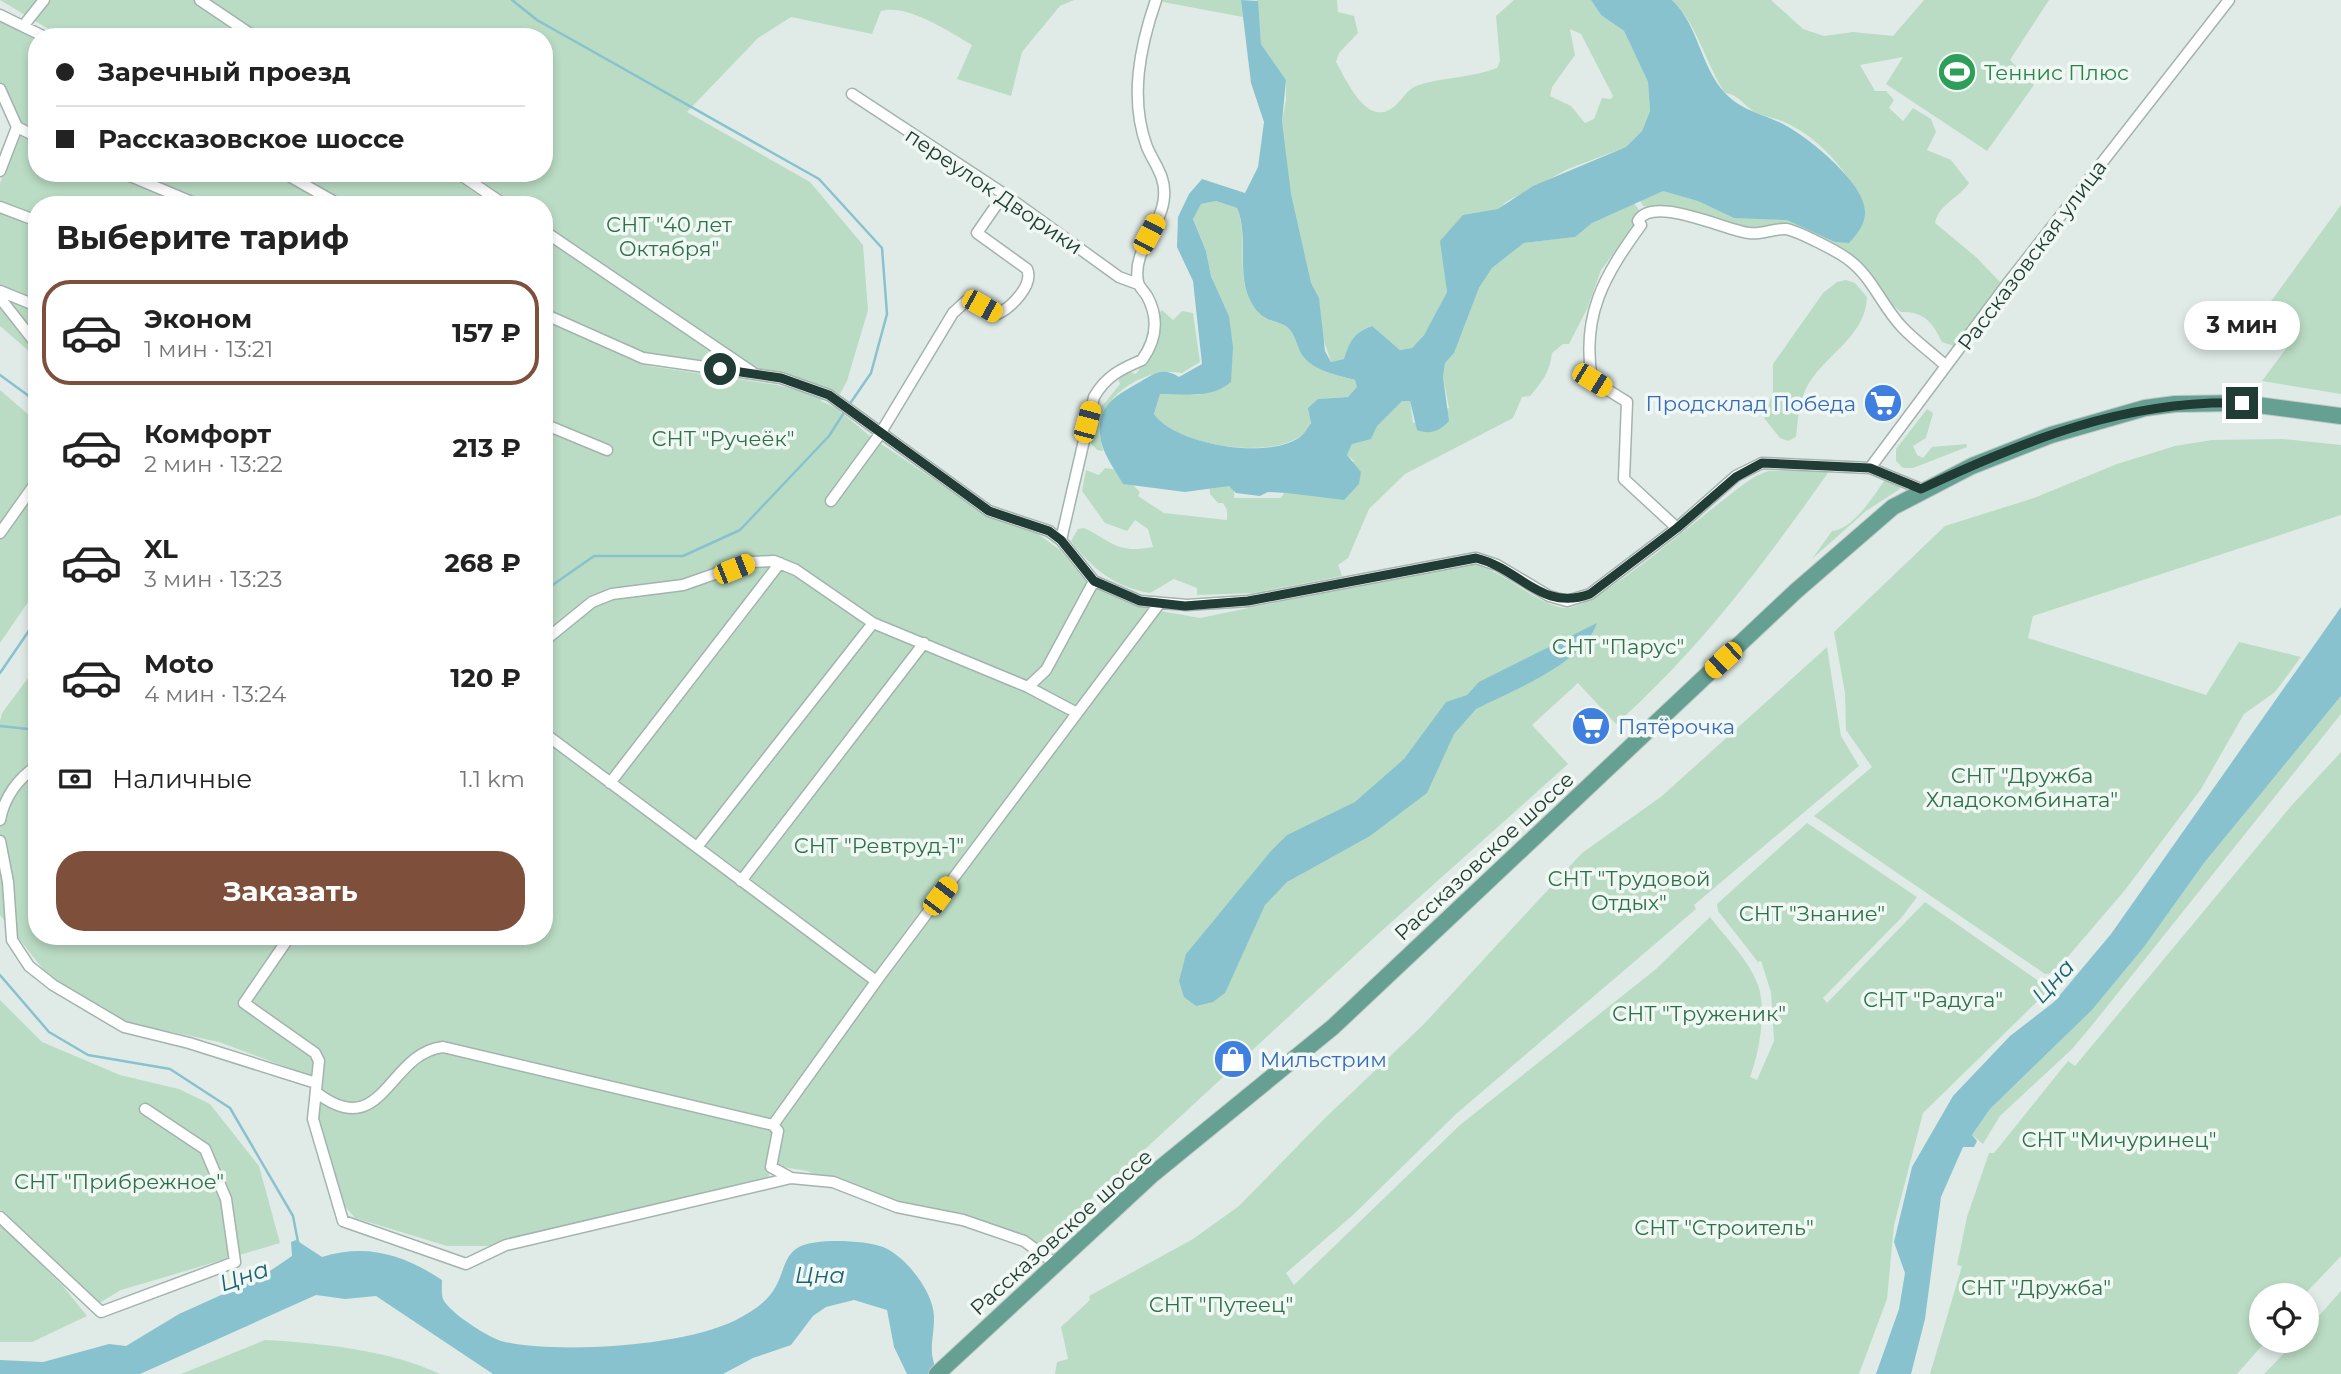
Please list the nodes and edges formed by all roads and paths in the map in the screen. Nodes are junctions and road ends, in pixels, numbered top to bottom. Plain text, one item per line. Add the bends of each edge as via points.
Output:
1 (44, 0) edge
2 (200, 0) edge
3 (1156, 0) edge
4 (2229, 0) edge
5 (0, 15) edge
6 (24, 25) junction
7 (29, 28) edge
8 (242, 28) edge
9 (0, 89) edge
10 (852, 94) dead end
11 (17, 127) junction
12 (28, 132) edge
13 (0, 171) edge
14 (144, 182) edge
15 (300, 182) edge
16 (471, 182) edge
17 (1004, 194) junction
18 (178, 196) edge
19 (324, 196) edge
20 (492, 196) edge
21 (0, 207) edge
22 (28, 218) edge
23 (553, 237) edge
24 (1138, 285) junction
25 (0, 291) edge
26 (0, 298) edge
27 (28, 302) edge
28 (553, 318) edge
29 (28, 334) edge
30 (1946, 366) junction
31 (754, 373) junction
32 (2341, 416) edge
33 (553, 429) edge
34 (880, 434) junction
35 (607, 450) dead end
36 (1870, 468) junction
37 (1921, 489) junction
38 (28, 494) edge
39 (831, 501) dead end
40 (1677, 528) junction
41 (0, 533) edge
42 (1061, 540) junction
43 (780, 563) junction
44 (1094, 581) junction
45 (1159, 604) junction
46 (873, 623) junction
47 (553, 634) edge
48 (924, 643) junction
49 (1028, 687) junction
50 (1077, 713) junction
51 (553, 740) edge
52 (28, 775) edge
53 (610, 783) junction
54 (0, 820) edge
55 (0, 841) edge
56 (697, 847) junction
57 (741, 881) junction
58 (284, 945) edge
59 (876, 981) junction
60 (316, 1088) junction
61 (145, 1109) dead end
62 (774, 1125) junction
63 (791, 1178) junction
64 (0, 1217) edge
65 (1056, 1264) junction
66 (937, 1374) edge

1 - 6 street
2 - 8 street
3 - 24 street via 1143,36 1138,106 1147,147 1164,183 1164,199 1142,249
4 - 30 street, Рассказовская улица
5 - 6 street
6 - 7 street
9 - 11 street
10 - 17 street, переулок Дворики
11 - 12 street
11 - 13 street
14 - 18 street
15 - 19 street
16 - 20 street
17 - 24 street, переулок Дворики via 1119,277
17 - 34 street via 976,233 1021,263 1029,278 1007,310 997,314 966,301 953,313
21 - 22 street
23 - 31 street
24 - 42 street via 1155,313 1155,333 1142,360 1118,370 1094,397
25 - 27 street
26 - 29 street
28 - 31 street via 643,358
30 - 36 street, Рассказовская улица
30 - 40 street via 1901,326 1861,270 1847,258 1786,229 1760,234 1732,231 1684,213 1641,216 1641,225 1598,293 1588,356 1592,380 1627,402 1624,480
31 - 34 street via 829,395
32 - 37 main road, Рассказовское шоссе via 2242,403 2145,408 2051,435
33 - 35 street
34 - 39 street
34 - 42 street via 989,511 1035,525
36 - 37 street
36 - 40 street via 1762,463 1736,477
37 - 65 main road, Рассказовское шоссе via 1870,525 1796,591 1333,1027 1153,1174
38 - 41 street
40 - 45 street via 1590,594 1567,601 1476,558 1248,601
42 - 44 street
43 - 46 street
43 - 47 street via 749,562 683,585 612,594 592,602
43 - 53 street
44 - 45 street
44 - 49 street via 1046,670
45 - 50 street
46 - 48 street
46 - 56 street
48 - 49 street
48 - 57 street
49 - 50 street
50 - 59 street
51 - 53 street
52 - 54 street via 11,791
53 - 56 street
55 - 60 street via 12,940 29,966 53,985 124,1027 190,1043
56 - 57 street
57 - 59 street
58 - 60 street via 244,1003 316,1053
59 - 62 street
60 - 62 street via 350,1110 360,1109 419,1055 443,1047
60 - 63 street via 313,1119 342,1221 466,1264 506,1245
61 - 64 street via 205,1149 226,1199 235,1262 101,1312
62 - 63 street via 778,1131 771,1167
63 - 65 street via 832,1182 897,1208 963,1220 1017,1238
65 - 66 main road, Рассказовское шоссе

